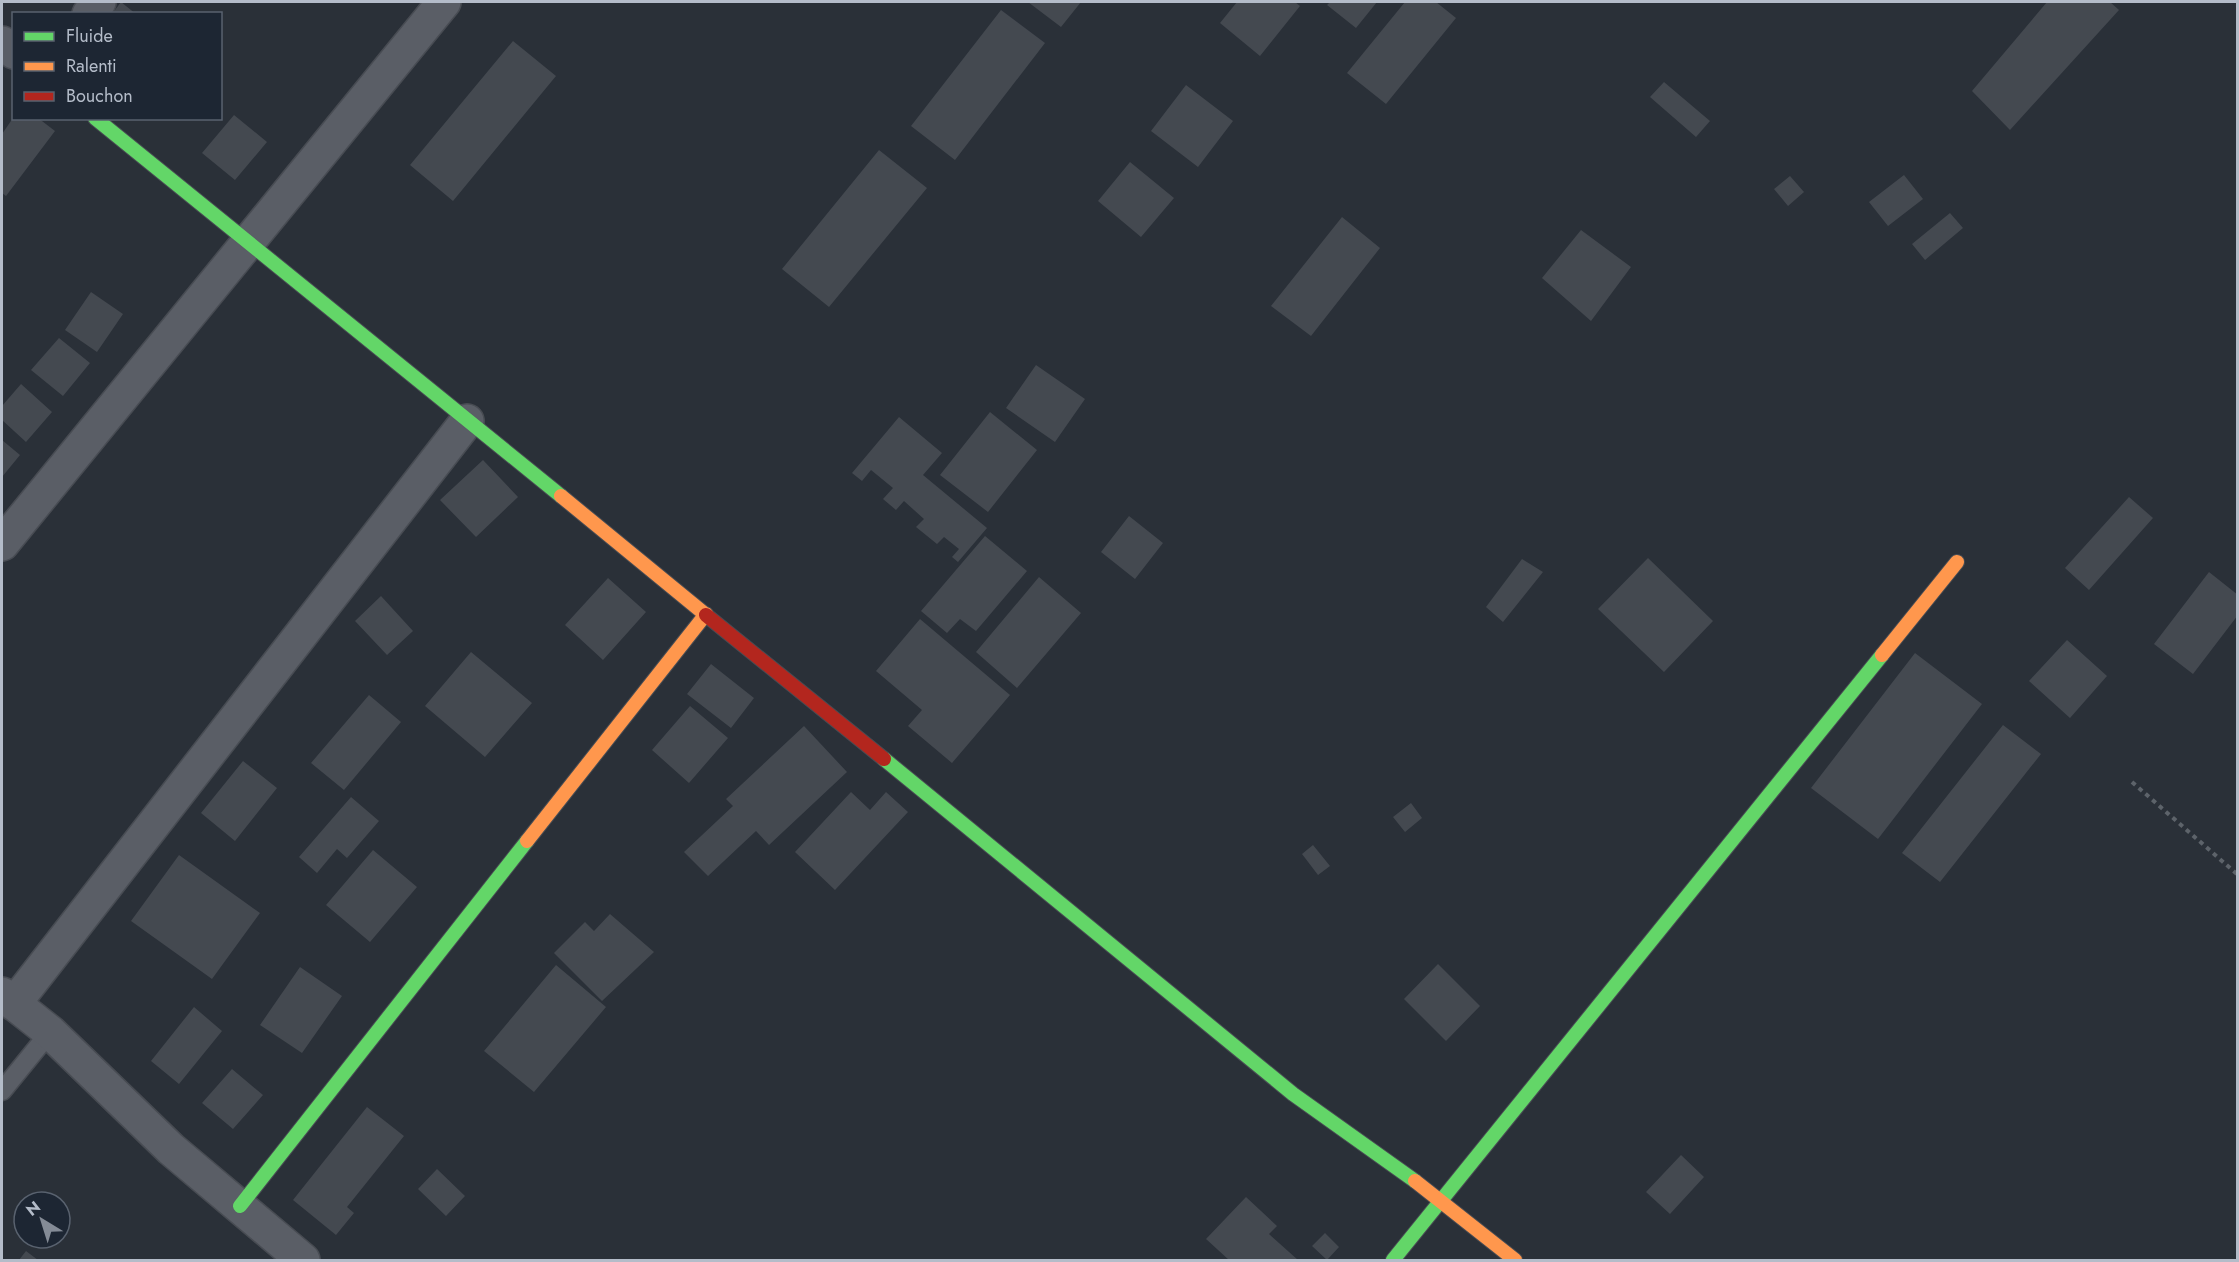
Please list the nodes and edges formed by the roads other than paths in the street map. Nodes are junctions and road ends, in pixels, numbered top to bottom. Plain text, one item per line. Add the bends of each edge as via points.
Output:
1 (444, 2) edge
2 (97, 120) edge
3 (248, 243) junction
4 (467, 421) junction
5 (2, 544) edge
6 (1957, 562) dead end
7 (706, 614) junction
8 (8, 999) edge
9 (50, 1032) junction
10 (2, 1091) edge
11 (1441, 1200) junction
12 (240, 1206) junction
13 (303, 1260) edge
14 (1393, 1260) edge
15 (1515, 1260) edge

1 - 3 street
2 - 3 street
3 - 4 street
3 - 5 street
4 - 7 street
4 - 8 street
6 - 11 street
7 - 11 street via 1293,1094
7 - 12 street
8 - 9 street
9 - 10 lane
9 - 12 street via 171,1149
11 - 14 street
11 - 15 street
12 - 13 street

